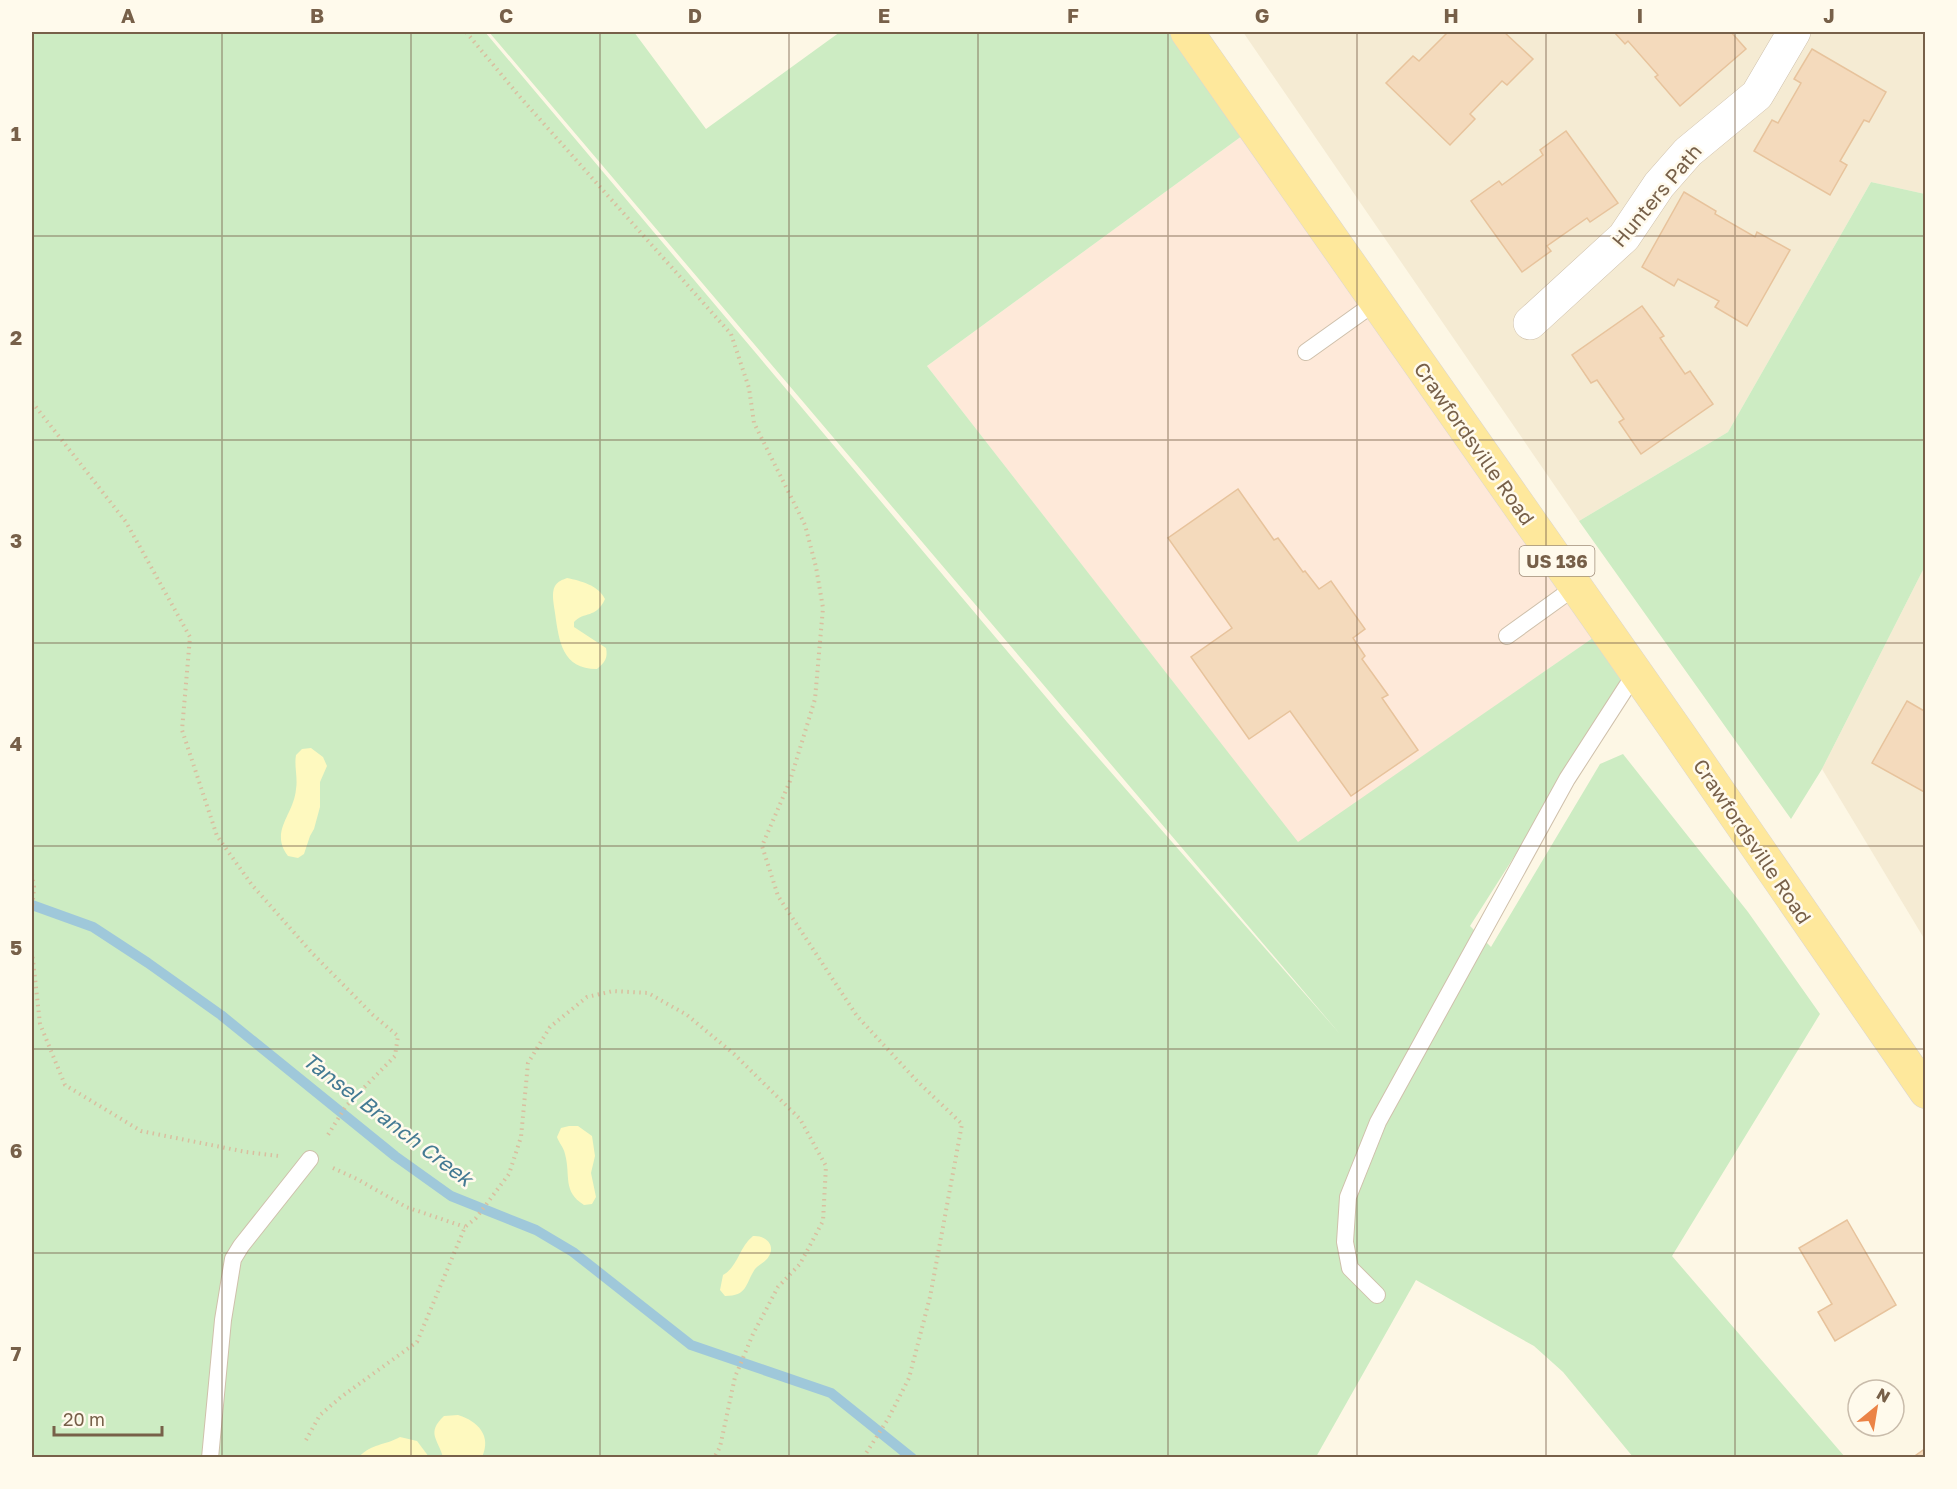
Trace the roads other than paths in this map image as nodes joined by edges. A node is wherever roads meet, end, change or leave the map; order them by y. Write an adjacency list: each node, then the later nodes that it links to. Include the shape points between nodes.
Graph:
1 (1187, 32): 3 (main road, Crawfordsville Road / US 136)
2 (1794, 32): 4 (street, Hunters Path, via 1757,95 1688,152 1659,185 1624,237)
3 (1376, 302): 5 (lane); 6 (main road, Crawfordsville Road / US 136)
4 (1530, 323)
5 (1306, 352)
6 (1575, 587): 7 (lane); 8 (main road, Crawfordsville Road / US 136)
7 (1507, 636)
8 (1636, 672): 9 (main road, Crawfordsville Road / US 136); 11 (lane, via 1567,779 1377,1122 1348,1197 1345,1242 1350,1268)
9 (1926, 1092)
10 (310, 1159): 12 (lane, via 233,1259)
11 (1377, 1295)
12 (210, 1458)

